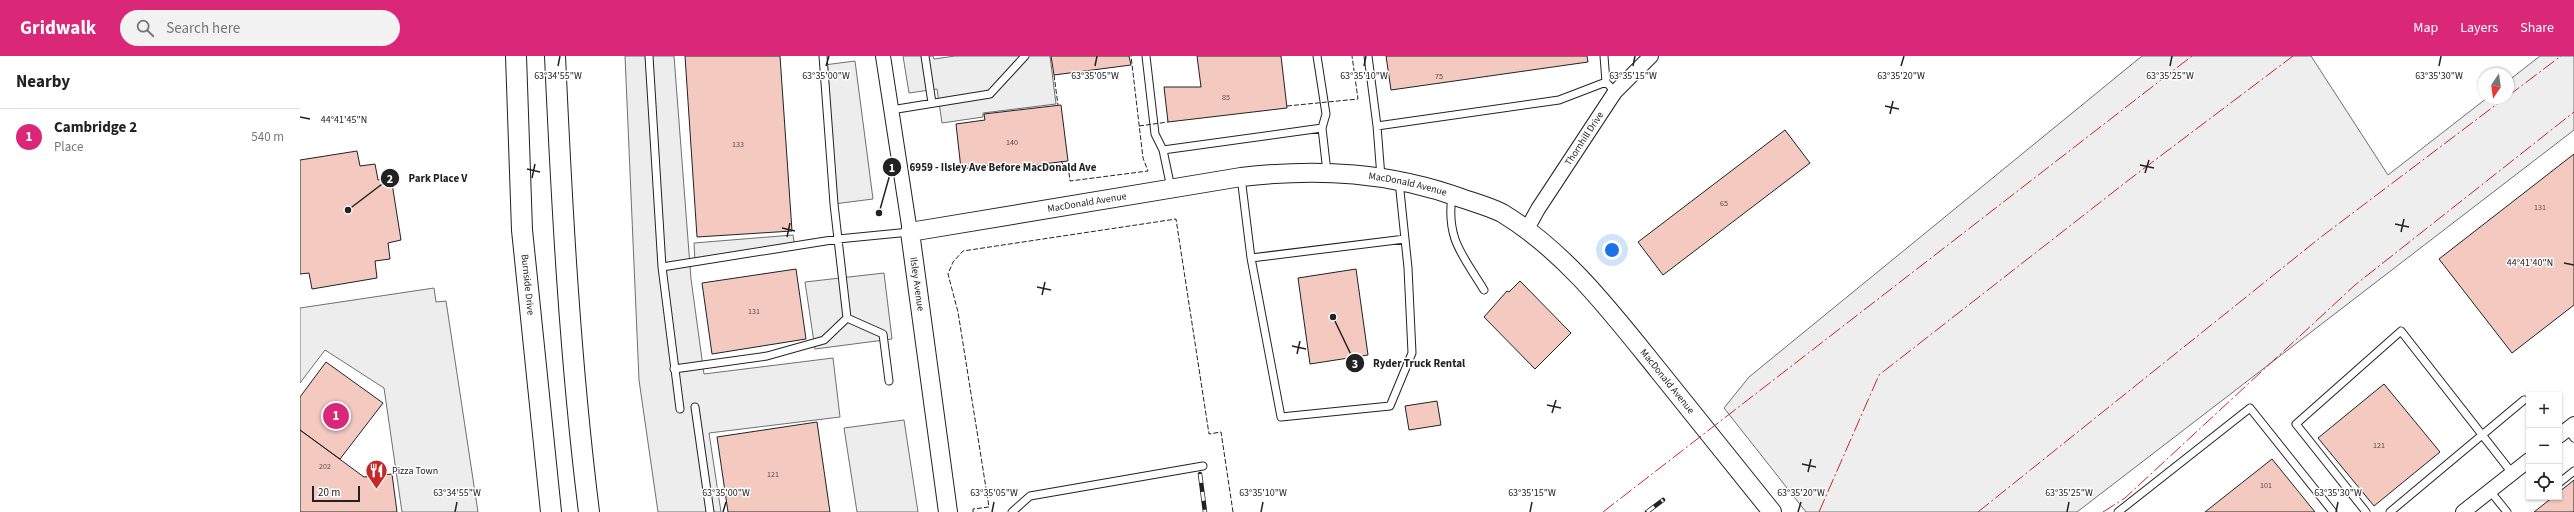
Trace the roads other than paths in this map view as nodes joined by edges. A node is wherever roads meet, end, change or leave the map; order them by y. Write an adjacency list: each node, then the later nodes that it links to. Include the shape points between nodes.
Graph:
1 (516, 56): 45 (main road, Burnside Drive, via 522,230)
2 (555, 56): 46 (main road, via 563,246 572,361)
3 (649, 56): 30 (lane)
4 (823, 56): 27 (lane)
5 (883, 56): 15 (street, Ilsley Avenue)
6 (925, 56): 14 (lane)
7 (1025, 56): 14 (lane, via 990,94)
8 (1146, 56): 18 (lane, via 1155,134)
9 (1317, 56): 17 (lane, via 1326,114)
10 (1368, 56): 16 (lane)
11 (1604, 56): 13 (lane)
12 (1651, 56): 13 (street, Thornhill Drive)
13 (1610, 87): 16 (lane, via 1559,100); 25 (street, Thornhill Drive)
14 (932, 103): 15 (lane)
15 (891, 110): 26 (street, Ilsley Avenue)
16 (1377, 126): 21 (lane)
17 (1322, 128): 18 (lane); 19 (lane)
18 (1163, 150): 23 (lane)
19 (1327, 172): 20 (street, MacDonald Avenue, via 1283,172); 21 (street, MacDonald Avenue)
20 (1241, 177): 23 (street, MacDonald Avenue); 29 (lane)
21 (1380, 177): 22 (street, MacDonald Avenue)
22 (1399, 181): 24 (street, MacDonald Avenue); 28 (lane)
23 (1171, 188): 26 (street, MacDonald Avenue)
24 (1452, 194): 25 (street, MacDonald Avenue, via 1500,212); 31 (lane, via 1449,215 1453,240)
25 (1527, 230): 50 (street, MacDonald Avenue, via 1599,296)
26 (910, 232): 27 (lane); 48 (street, Ilsley Avenue)
27 (838, 239): 30 (lane); 32 (lane)
28 (1405, 239): 29 (lane); 29 (lane, via 1412,353 1390,406 1281,417)
29 (1251, 258)
30 (662, 267): 33 (lane)
31 (1484, 290)
32 (847, 318): 33 (lane, via 824,340 767,356); 34 (lane, via 883,334)
33 (674, 369): 37 (lane)
34 (889, 381)
35 (2524, 400): 38 (lane)
36 (695, 407): 47 (lane)
37 (680, 410)
38 (2482, 436): 42 (lane); 53 (lane, via 2401,331 2296,424); 54 (lane)
39 (2526, 462): 42 (street)
40 (1203, 466): 49 (lane, via 1030,496)
41 (2574, 471): 43 (lane)
42 (2512, 473): 44 (street)
43 (2562, 481)
44 (2490, 491): 55 (street); 56 (lane)
45 (551, 512)
46 (589, 512)
47 (710, 512)
48 (948, 512)
49 (1012, 512)
50 (1772, 512)
51 (2118, 512): 52 (lane, via 2250,408)
52 (2333, 512)
53 (2366, 512)
54 (2390, 512)
55 (2464, 512)
56 (2507, 512)

